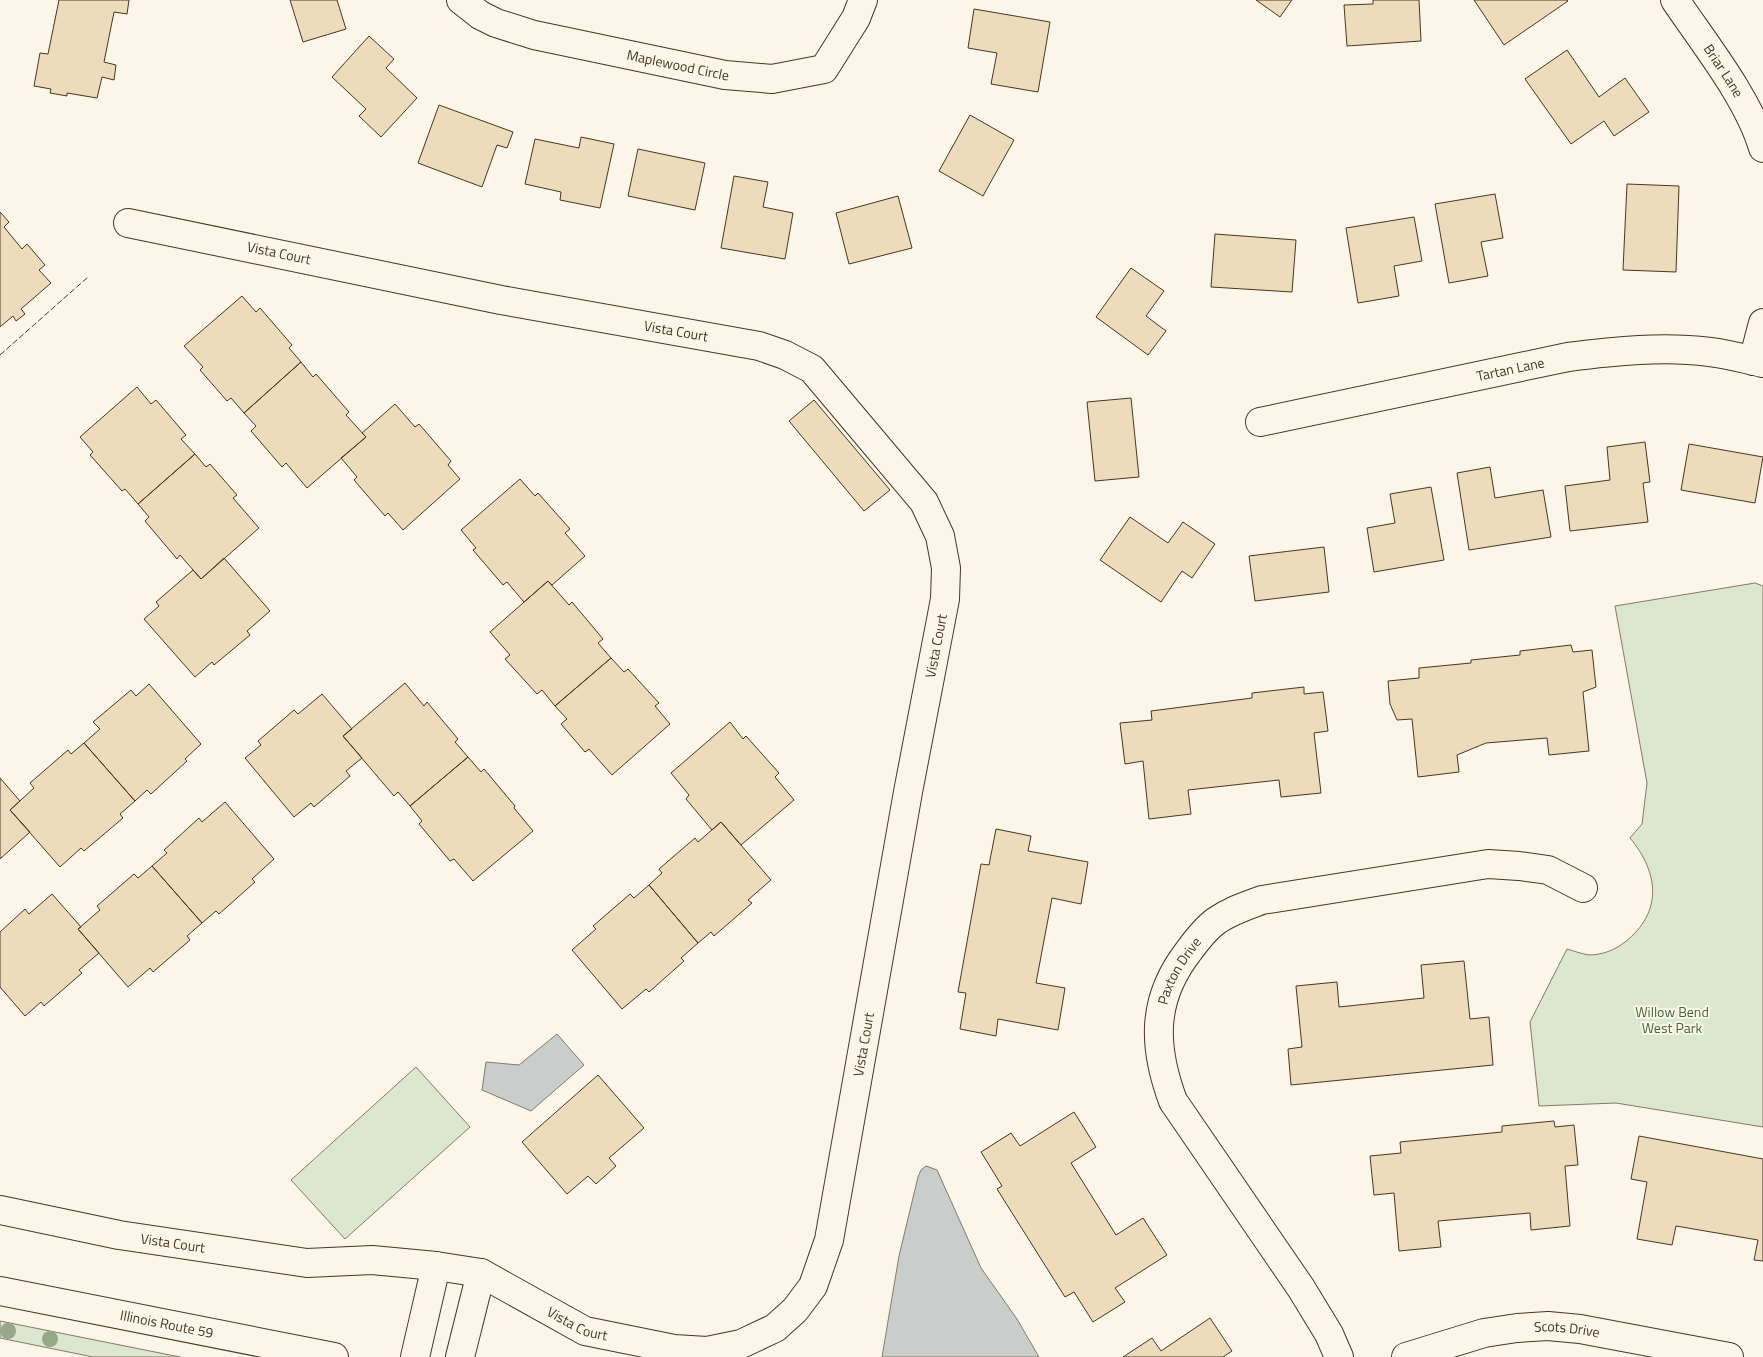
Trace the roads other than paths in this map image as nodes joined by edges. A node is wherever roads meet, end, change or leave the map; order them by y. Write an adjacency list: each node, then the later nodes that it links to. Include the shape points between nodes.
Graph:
1 (462, 0): 2 (street, Maplewood Circle, via 496,23 534,35 725,75 772,79 824,69)
2 (864, 0)
3 (1675, 0): 4 (street, Briar Lane, via 1733,87)
4 (1763, 148)
5 (128, 223): 12 (street, Vista Court, via 502,300 759,346 785,355 812,369 818,376 924,502 940,536 946,568 945,599 829,1240 813,1286 795,1310 775,1328 740,1344 707,1351 674,1349 585,1330)
6 (1763, 323): 7 (street)
7 (1758, 362): 8 (street, Tartan Lane, via 1709,352 1618,350 1568,357)
8 (1260, 422)
9 (1584, 888): 17 (street, Paxton Drive, via 1548,870 1488,864 1262,900 1214,922 1198,937 1176,968 1164,996 1158,1035 1159,1053 1173,1101 1301,1288 1330,1334)
10 (0, 1210): 11 (street, Vista Court, via 119,1234 307,1263 372,1260)
11 (436, 1266): 12 (street, Vista Court); 15 (street)
12 (481, 1274): 16 (street)
13 (0, 1291): 14 (street, Illinois Route 59)
14 (334, 1357)
15 (415, 1357)
16 (460, 1357)
17 (1338, 1357)
18 (1406, 1357): 19 (street, Scots Drive, via 1484,1333 1548,1326)
19 (1729, 1357)

